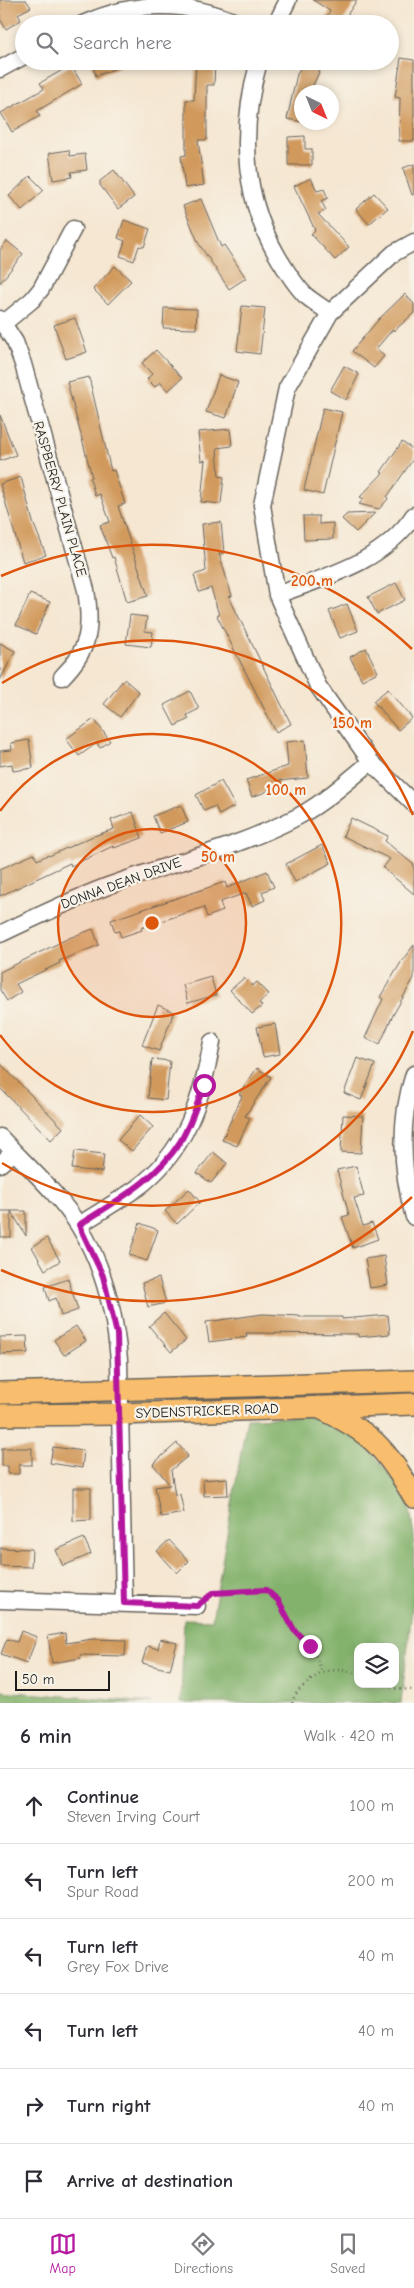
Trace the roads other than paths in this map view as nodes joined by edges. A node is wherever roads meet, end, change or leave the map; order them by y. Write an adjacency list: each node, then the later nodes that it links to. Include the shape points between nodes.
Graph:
1 (288, 0): 4 (street)
2 (102, 15): 3 (street, via 119,7 156,2 199,7)
3 (218, 15)
4 (280, 15)
5 (15, 61): 6 (street)
6 (0, 70)
7 (256, 70): 10 (street, via 246,131 248,169 257,211 272,247 292,279 305,295)
8 (73, 229): 11 (street, via 32,300)
9 (414, 242): 10 (street, via 394,253)
10 (330, 313): 13 (street, via 286,388 262,505)
11 (2, 321): 14 (street, RASPBERRY PLAIN PLACE, via 22,364 88,600 85,646 78,661)
12 (414, 515): 13 (street, via 399,534 373,556)
13 (278, 595): 15 (street, via 318,686)
14 (62, 677)
15 (371, 762): 16 (street); 17 (street, DONNA DEAN DRIVE, via 292,820 108,886)
16 (414, 804)
17 (0, 934)
18 (212, 1042): 24 (street, via 204,1085 180,1142 159,1168 137,1187)
19 (414, 1074): 23 (street, via 408,1097 403,1151)
20 (0, 1137): 21 (street)
21 (14, 1152): 22 (street); 24 (street)
22 (0, 1164)
23 (414, 1217)
24 (79, 1225): 26 (street, via 108,1293 117,1334)
25 (414, 1381): 26 (main road, SYDENSTRICKER ROAD)
26 (120, 1390): 27 (main road, SYDENSTRICKER ROAD); 30 (street)
27 (0, 1393)
28 (414, 1404): 29 (main road, SYDENSTRICKER ROAD)
29 (316, 1406): 30 (main road, SYDENSTRICKER ROAD); 32 (main road, via 355,1427 380,1446)
30 (120, 1414): 31 (main road, SYDENSTRICKER ROAD); 34 (street)
31 (0, 1415)
32 (414, 1497)
33 (0, 1600): 34 (street)
34 (124, 1603): 35 (street)
35 (197, 1606)

